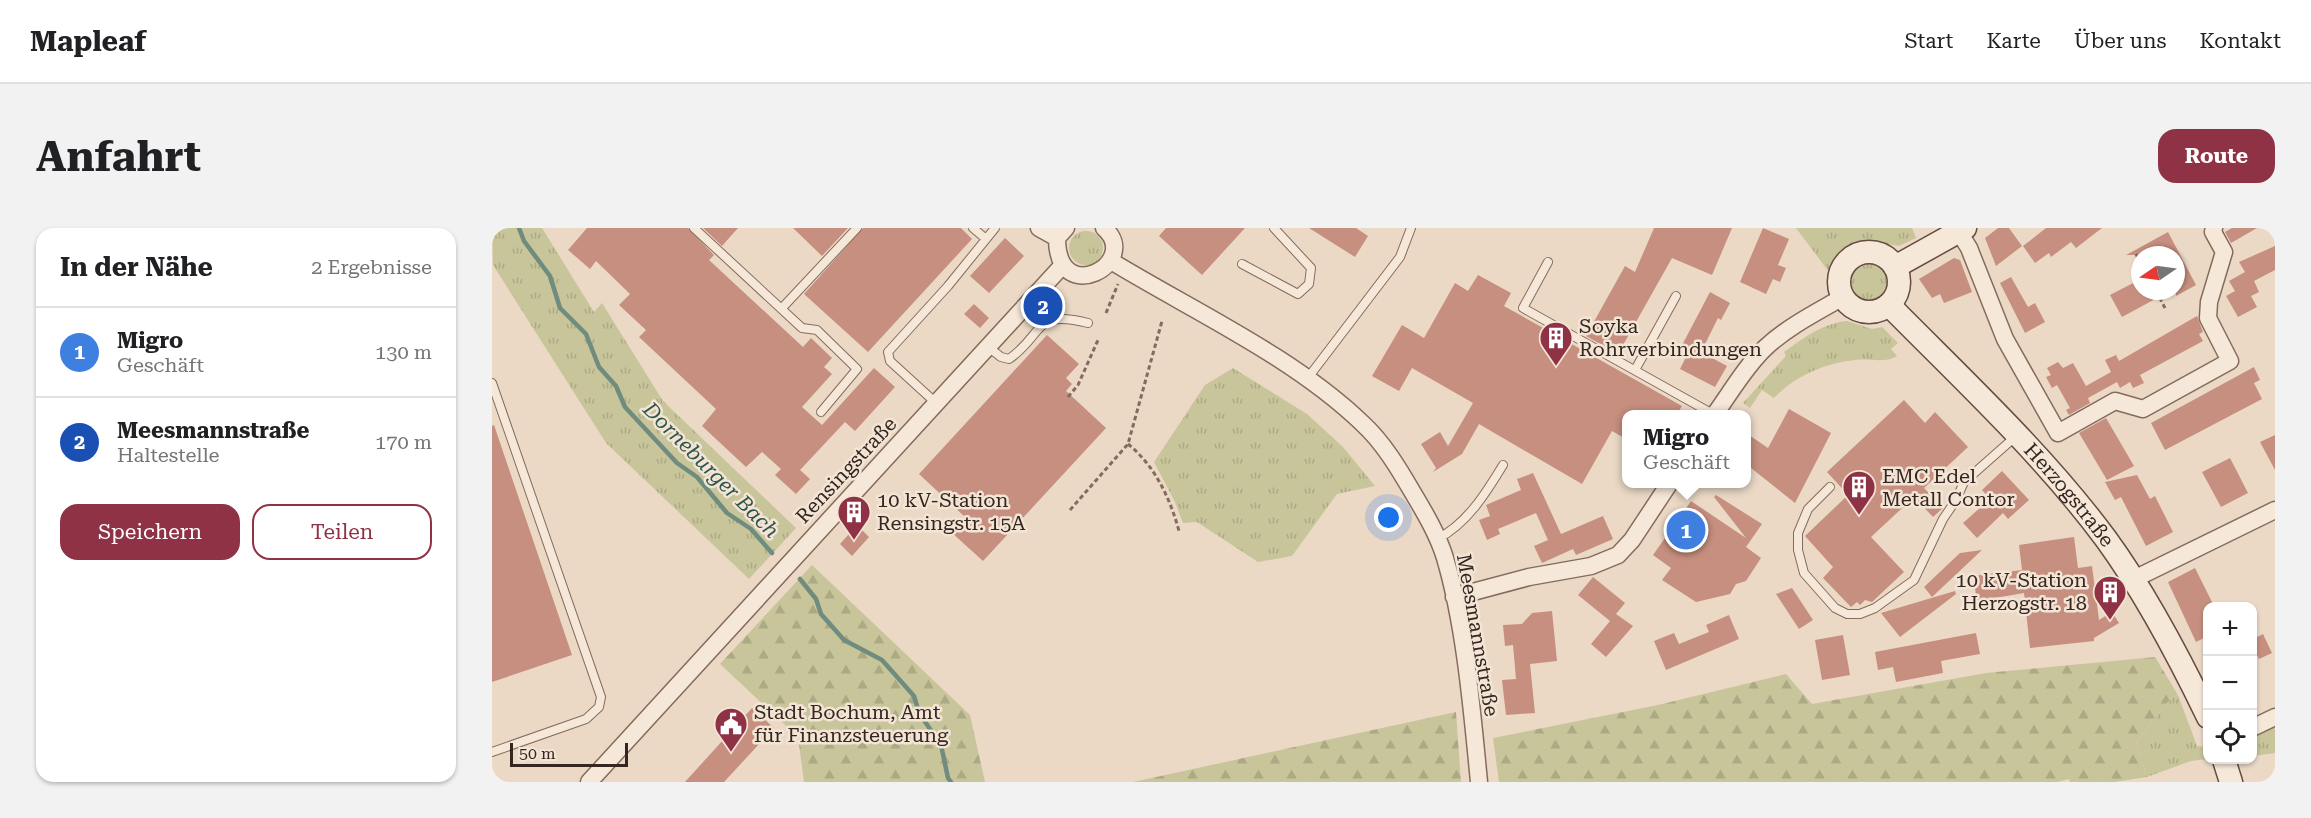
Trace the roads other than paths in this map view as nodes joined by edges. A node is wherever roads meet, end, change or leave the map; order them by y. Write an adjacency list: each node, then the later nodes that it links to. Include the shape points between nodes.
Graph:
1 (694, 228): 21 (lane)
2 (857, 228): 21 (lane)
3 (973, 228): 12 (lane)
4 (994, 228): 12 (lane)
5 (1039, 228): 11 (street)
6 (1104, 228): 13 (street, via 1113,240)
7 (1274, 228): 15 (lane, via 1311,268 1309,284 1298,294)
8 (1412, 228): 25 (lane, via 1400,257)
9 (2214, 228): 10 (street, Herzogstraße, via 2224,252 2208,318 2230,361 2143,409 2115,401 2058,433 2005,339)
10 (1962, 230): 17 (street)
11 (1062, 233): 16 (street, via 1058,258)
12 (986, 239): 27 (lane, via 888,352 890,361)
13 (1111, 261): 16 (street, via 1102,271 1089,276); 25 (street, Meesmannstraße)
14 (1548, 262): 24 (lane, via 1523,308)
15 (1242, 264)
16 (1062, 266): 23 (street, Rensingstraße)
17 (1895, 267): 19 (street, via 1882,255 1858,254 1849,260 1840,277); 20 (street, via 1899,287)
18 (1676, 296): 24 (lane)
19 (1843, 297): 20 (street, via 1862,312); 29 (street, via 1766,347)
20 (1889, 305): 31 (street, Herzogstraße)
21 (782, 308): 30 (lane, via 802,328 817,330 857,369)
22 (1088, 323): 23 (lane, via 1064,318 1051,320 1009,359)
23 (988, 347): 27 (street, Rensingstraße)
24 (1635, 370): 28 (lane)
25 (1307, 379): 36 (street, Meesmannstraße, via 1364,424 1399,470)
26 (492, 383): 42 (lane, via 601,697 599,707 586,719)
27 (936, 403): 44 (street, Rensingstraße)
28 (1707, 410)
29 (1717, 410)
30 (821, 412)
31 (2016, 436): 33 (lane, via 1964,482 1914,580 1860,614 1847,614 1835,608 1804,573 1798,550 1798,533 1808,509); 37 (street, Herzogstraße, via 2083,510)
32 (1503, 465): 36 (lane, via 1454,530)
33 (1830, 487)
34 (1667, 488): 38 (street, via 1618,555 1591,566)
35 (2275, 510): 37 (street)
36 (1437, 539): 38 (street, Meesmannstraße)
37 (2132, 580): 39 (street, Herzogstraße)
38 (1454, 597): 45 (street, Meesmannstraße)
39 (2204, 710)
40 (2275, 717): 41 (street)
41 (2257, 726)
42 (492, 752)
43 (2225, 764): 46 (street)
44 (589, 782)
45 (1479, 782)
46 (2230, 782)

